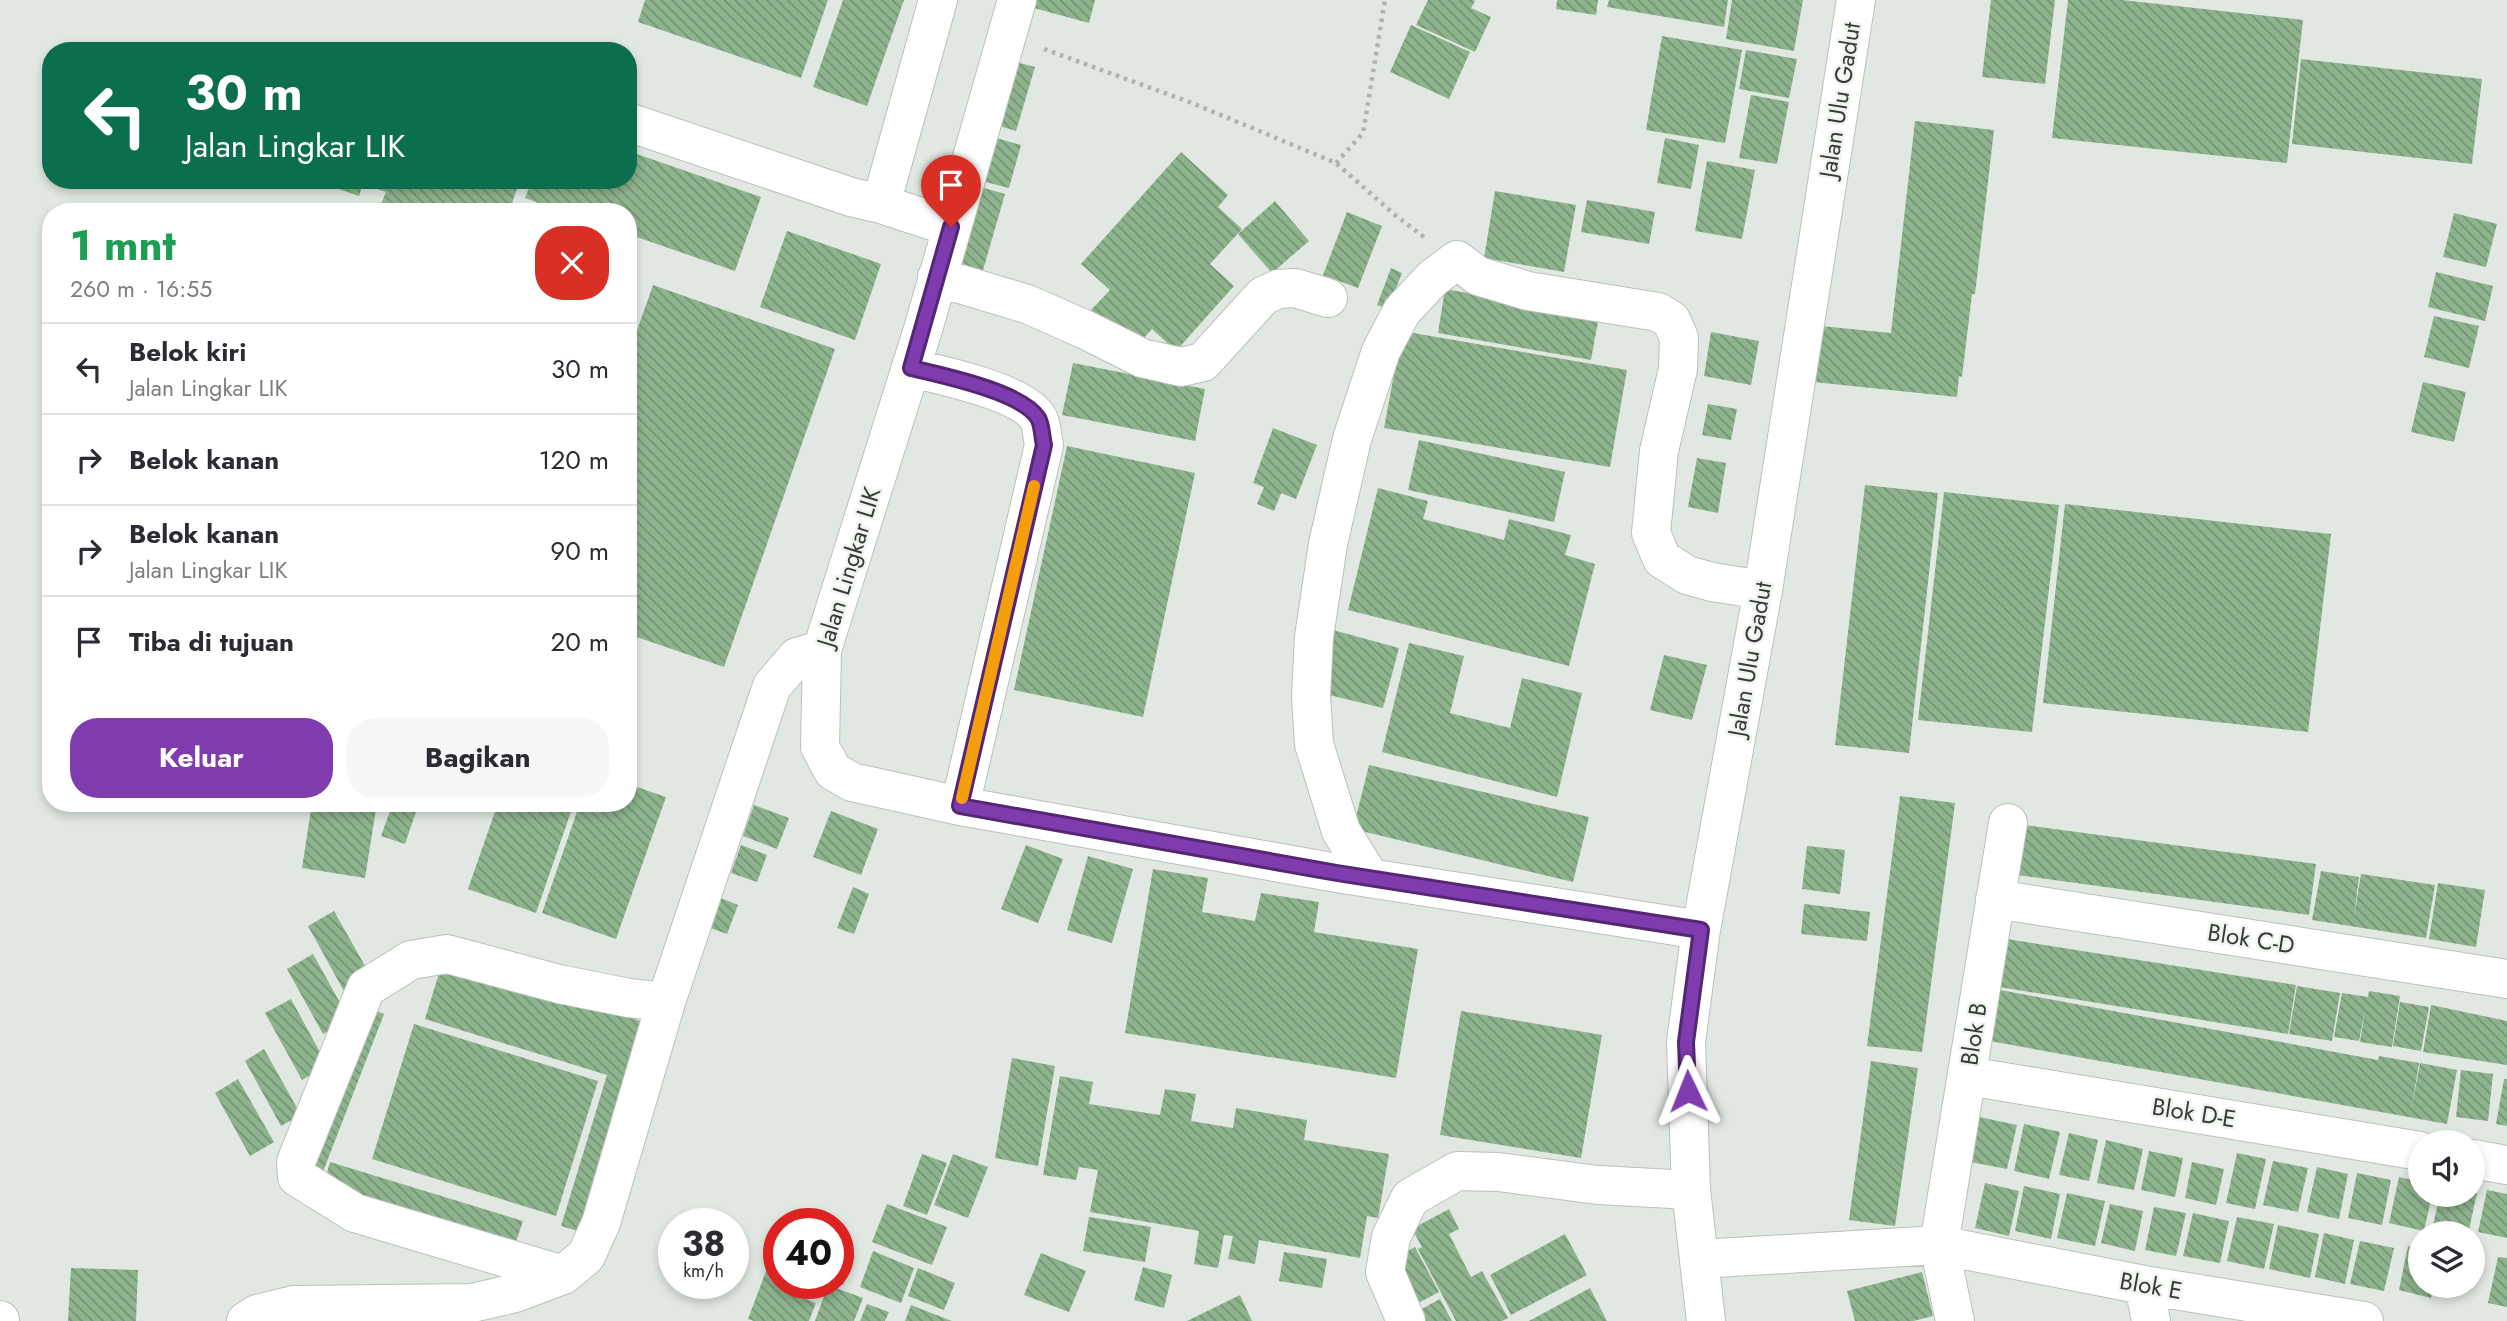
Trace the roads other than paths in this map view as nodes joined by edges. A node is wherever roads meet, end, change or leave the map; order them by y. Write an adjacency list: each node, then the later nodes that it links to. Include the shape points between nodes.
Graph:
1 (938, 0): 5 (street)
2 (1856, 0): 10 (street, Jalan Ulu Gadut)
3 (1012, 18): 6 (street, Jalan Lingkar LIK)
4 (637, 125): 5 (street)
5 (881, 204): 6 (street)
6 (951, 227): 7 (street, Jalan Lingkar LIK)
7 (937, 277): 8 (street, via 1027,304 1142,358 1181,368 1203,362 1263,296 1295,288); 9 (street, Jalan Lingkar LIK)
8 (1328, 298)
9 (911, 368): 11 (street, Jalan Lingkar LIK); 12 (street, via 965,381 1020,402 1039,418 1044,445)
10 (1763, 590): 14 (street, via 1687,575 1662,559 1651,533 1659,451 1678,369 1679,338 1671,320 1658,312 1528,291 1478,276 1457,260 1402,311 1381,351 1352,439 1328,544 1314,636 1314,744 1341,831); 16 (street, Jalan Ulu Gadut)
11 (822, 650): 12 (street, Jalan Lingkar LIK, via 820,747 833,771 852,782); 18 (street, via 797,657 772,686)
12 (960, 806): 14 (street, Jalan Lingkar LIK)
13 (2007, 823): 15 (street, Blok B)
14 (1370, 878): 16 (street, Jalan Lingkar LIK)
15 (1996, 900): 17 (street, Blok C-D); 19 (street, Blok B)
16 (1701, 930): 23 (street, Jalan Ulu Gadut, via 1686,1042)
17 (2507, 979)
18 (666, 1003): 26 (street, via 601,1223 586,1256); 26 (street, via 559,984 447,954 411,960 366,988 296,1162 297,1177 355,1213)
19 (1968, 1076): 20 (street, Blok D-E); 24 (street, Blok B)
20 (2408, 1149)
21 (2485, 1162): 22 (street)
22 (2507, 1165)
23 (1691, 1189): 25 (street, Jalan Ulu Gadut); 30 (street, via 1457,1171 1410,1198 1391,1237 1384,1272)
24 (1939, 1245): 25 (street, Blok E); 27 (street, Blok E); 32 (street)
25 (1700, 1259): 31 (street, Jalan Ulu Gadut)
26 (564, 1275): 29 (street, via 472,1303 295,1306)
27 (2147, 1303): 28 (street, Blok E)
28 (2343, 1320)
29 (246, 1321)
30 (1406, 1321)
31 (1706, 1321)
32 (1955, 1321)

